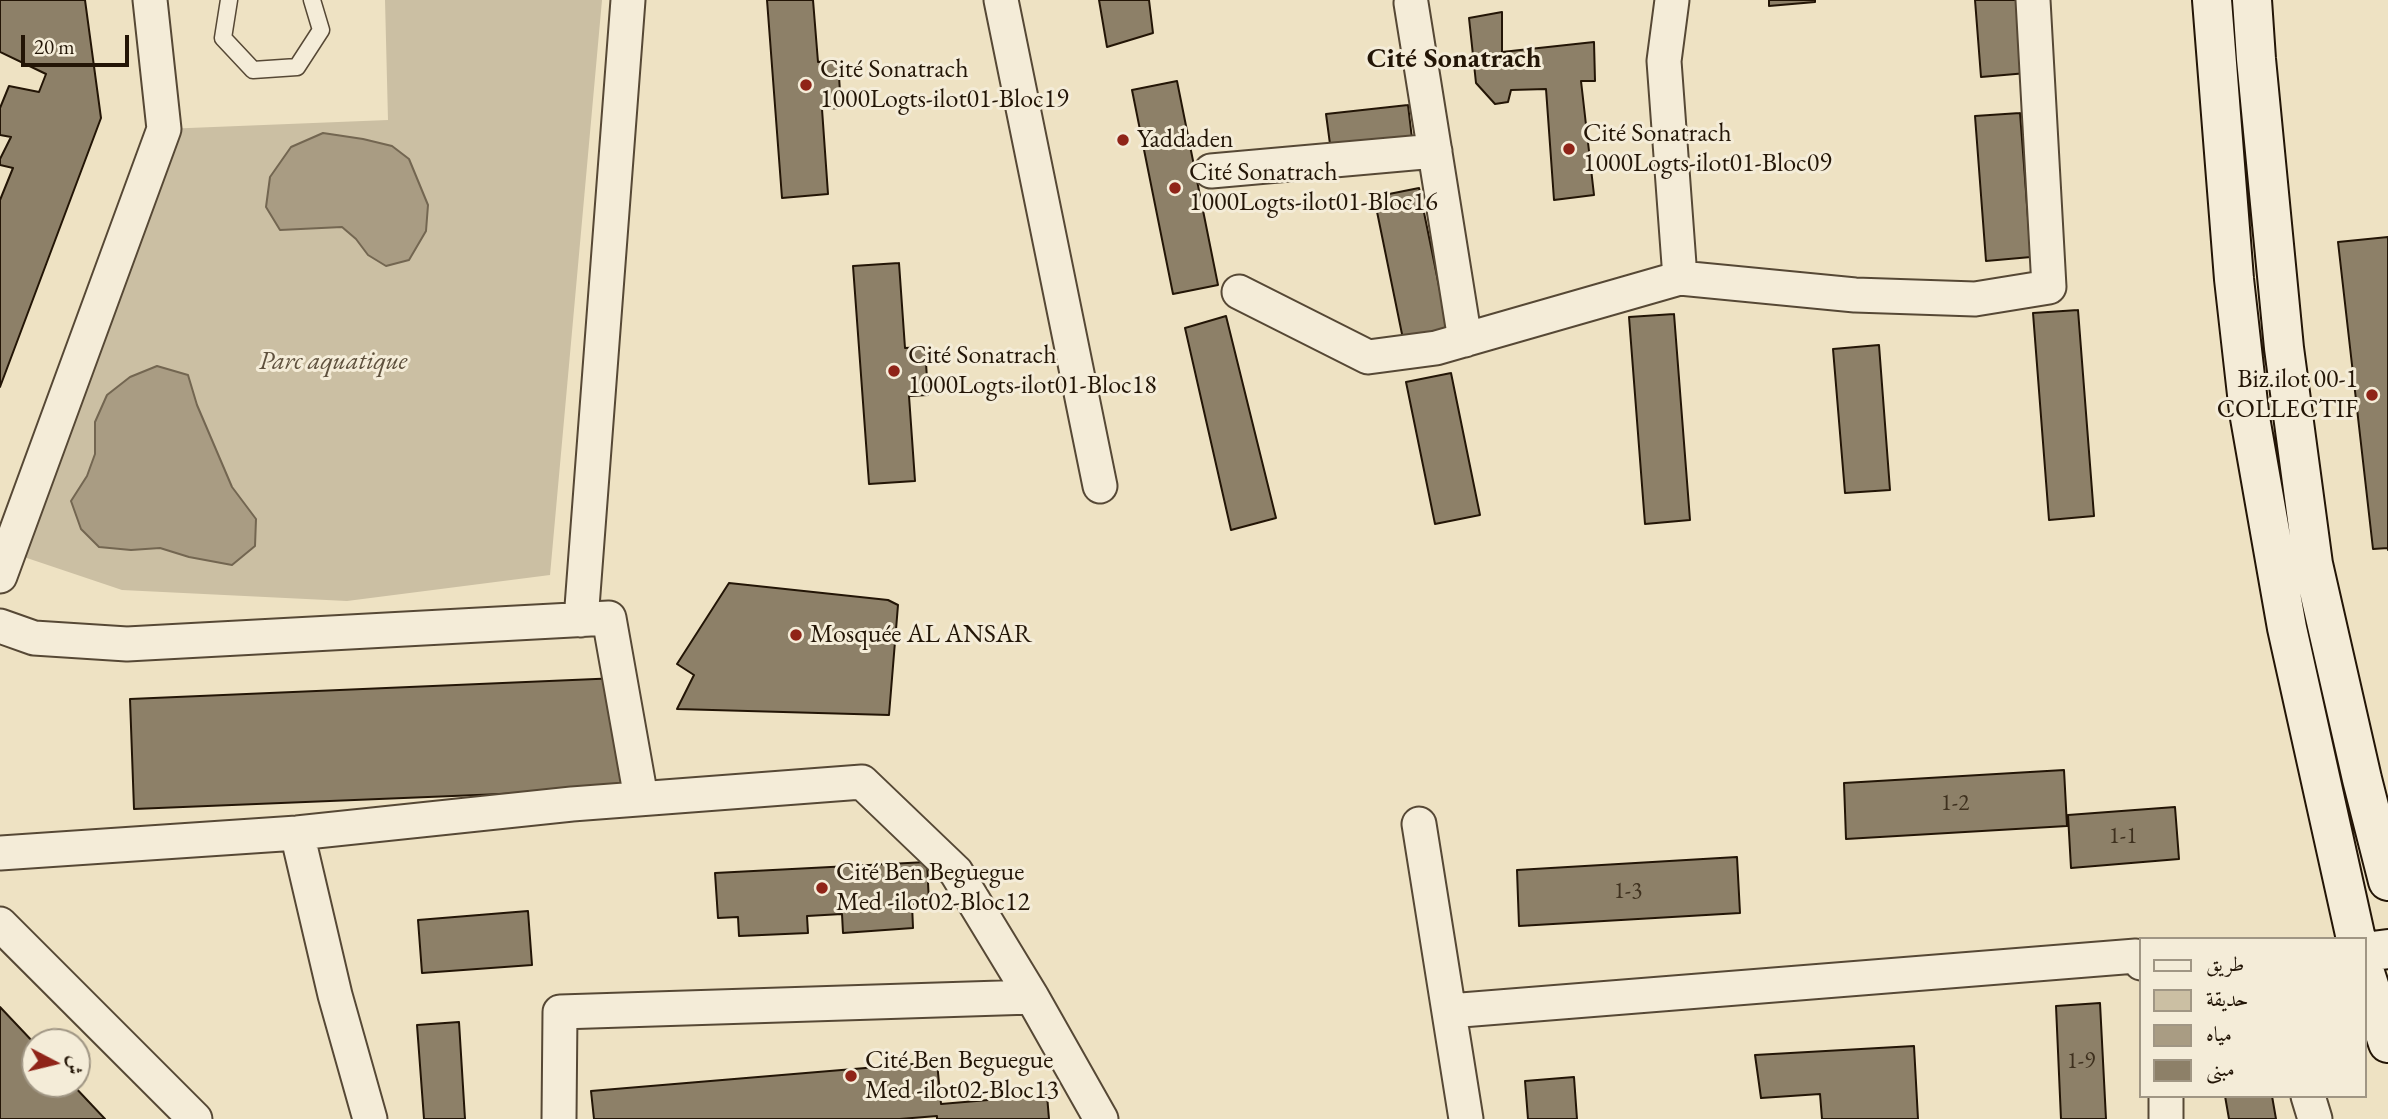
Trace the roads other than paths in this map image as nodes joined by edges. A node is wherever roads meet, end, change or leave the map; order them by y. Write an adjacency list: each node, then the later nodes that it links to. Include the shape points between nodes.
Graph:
1 (150, 0): 17 (street, via 164,129)
2 (229, 0): 3 (lane, via 223,38 253,71 297,67 321,30)
3 (312, 0)
4 (628, 0): 18 (street)
5 (1001, 0): 16 (street)
6 (1672, 0): 13 (street, via 1664,61)
7 (2033, 0): 13 (street, via 2049,287 1975,299 1855,295)
8 (2213, 0): 26 (main road, via 2249,412 2290,641)
9 (2252, 0): 24 (main road, via 2284,348 2313,564)
10 (1411, 3): 11 (street)
11 (1435, 151): 12 (street); 15 (street)
12 (1211, 171)
13 (1680, 278): 15 (street)
14 (1239, 292): 15 (street, via 1368,357)
15 (1465, 340)
16 (1100, 486)
17 (0, 576)
18 (580, 620): 19 (street, via 127,644 34,638); 20 (street, via 608,618)
19 (0, 626)
20 (641, 798): 22 (street); 31 (street, via 862,782 956,872)
21 (1419, 824): 32 (street)
22 (297, 833): 23 (street); 37 (street)
23 (0, 853)
24 (2388, 881)
25 (0, 924): 36 (street)
26 (2356, 937)
27 (2388, 949): 28 (main road)
28 (2367, 952)
29 (2140, 962): 32 (street, via 2136,956)
30 (2367, 979): 33 (main road)
31 (1032, 997): 38 (street, via 560,1012); 39 (street)
32 (1448, 1011): 40 (street)
33 (2388, 1043)
34 (2166, 1098): 41 (street)
35 (2309, 1098): 42 (street)
36 (195, 1119)
37 (370, 1119)
38 (559, 1119)
39 (1101, 1119)
40 (1466, 1119)
41 (2166, 1119)
42 (2315, 1119)

